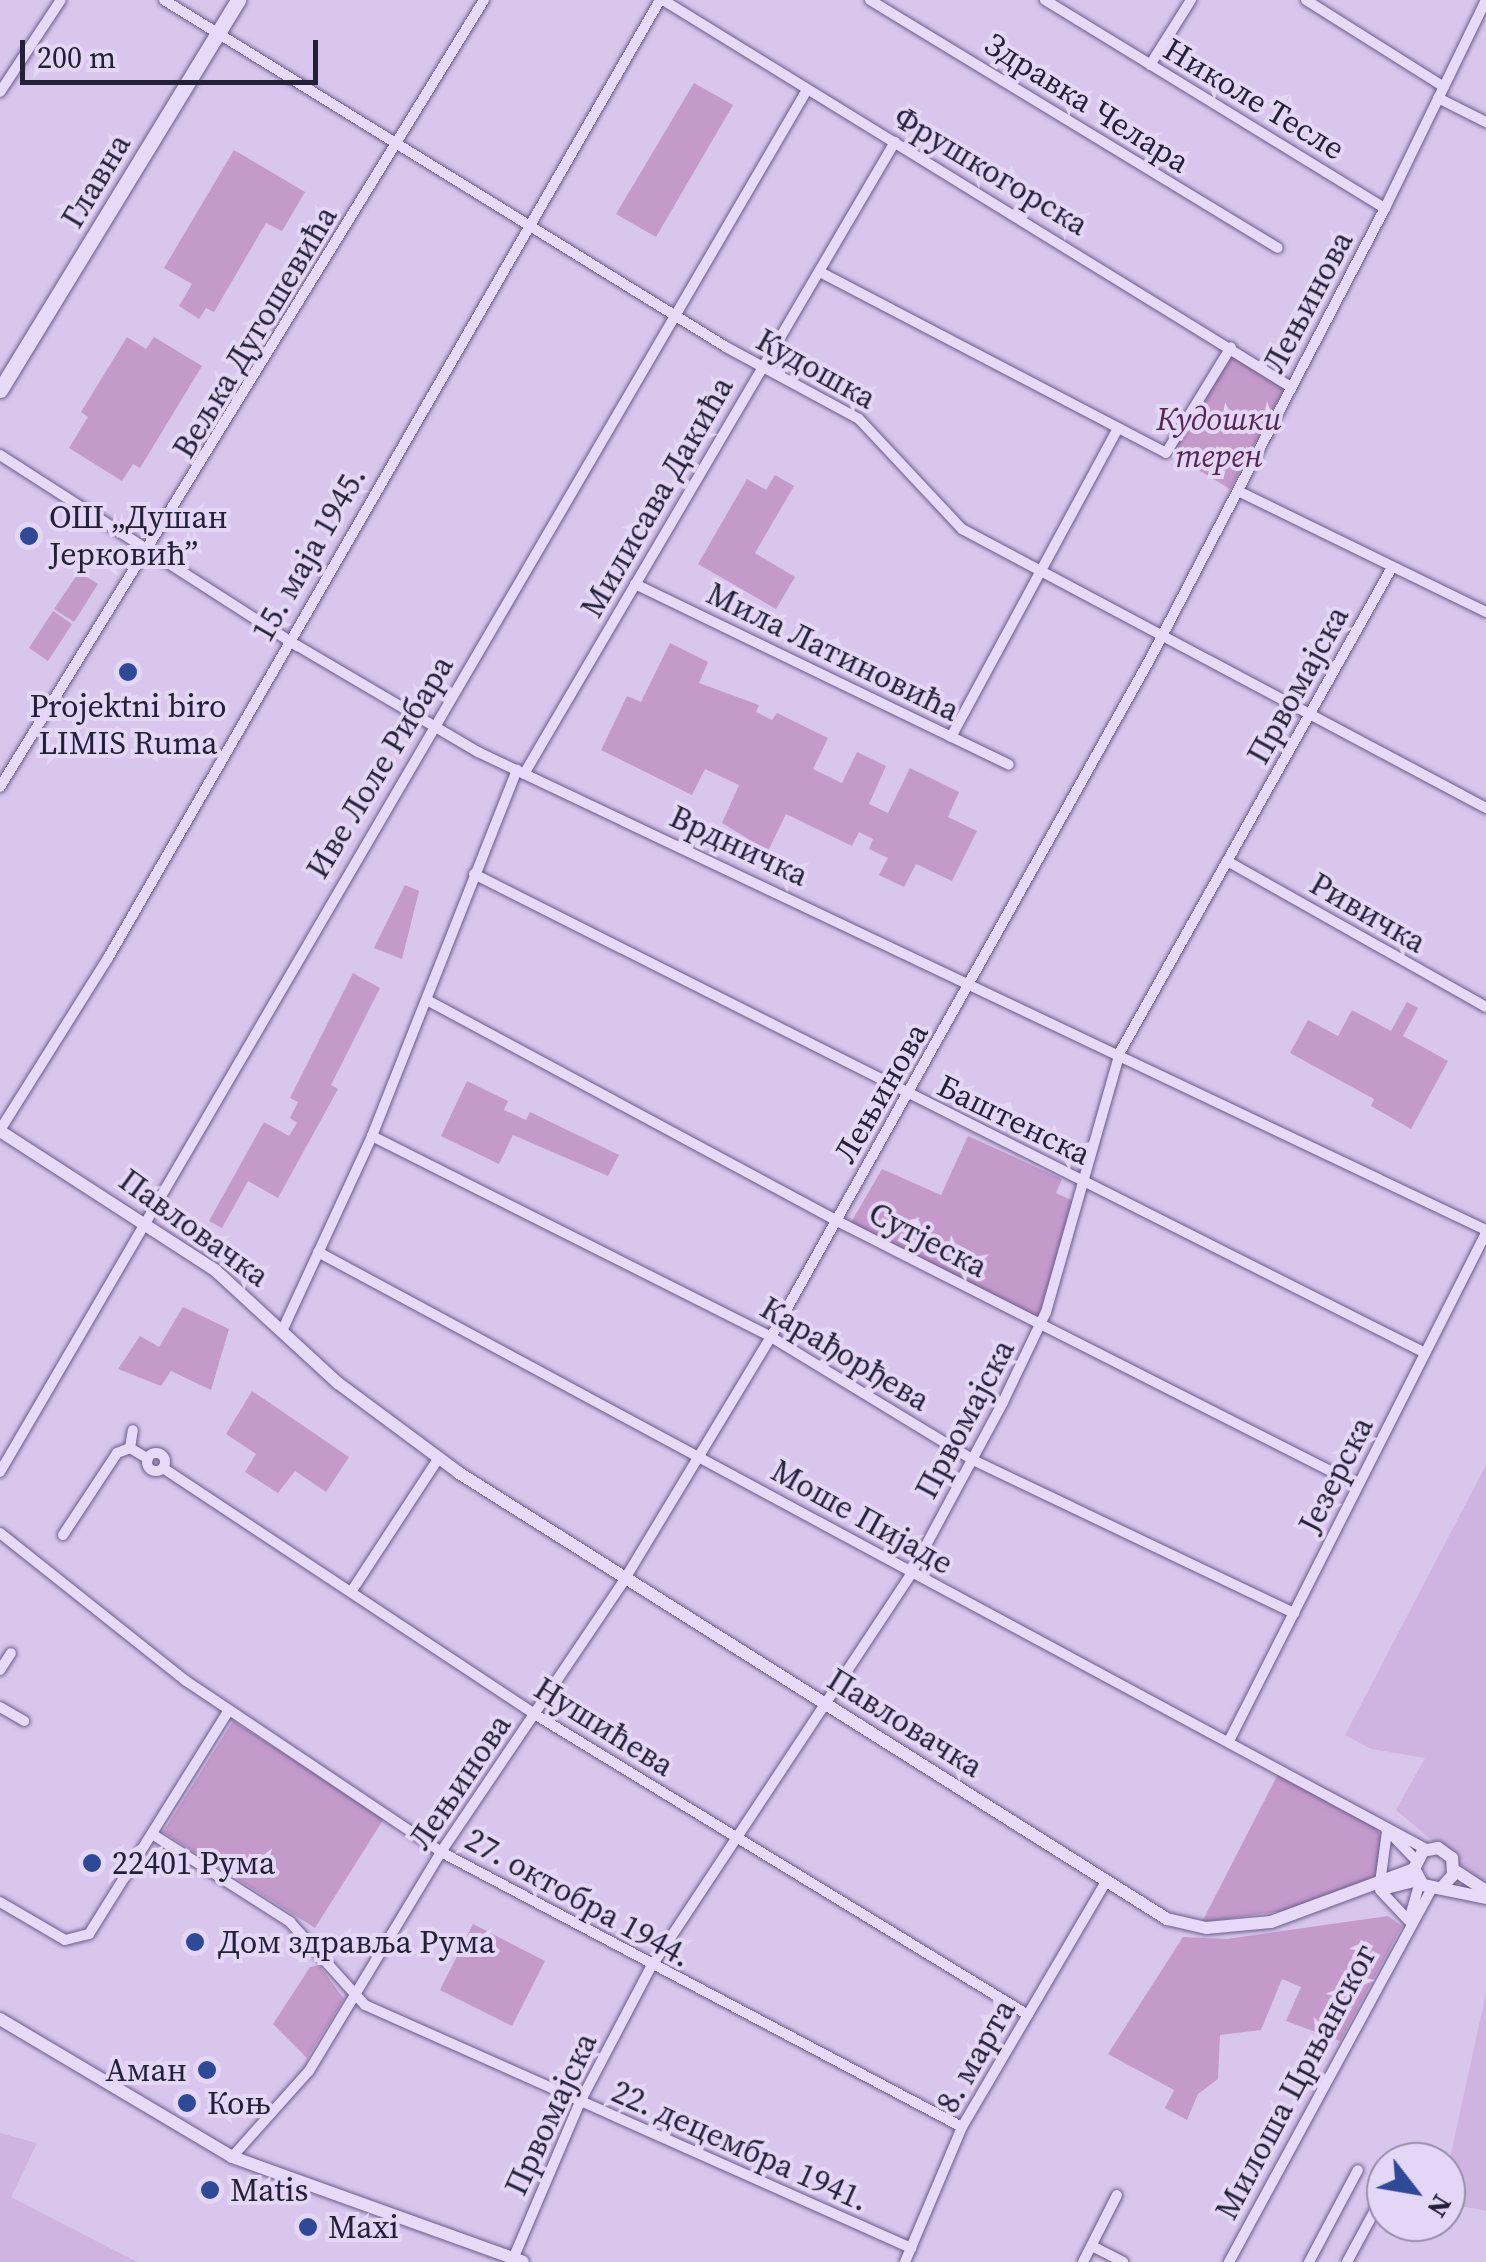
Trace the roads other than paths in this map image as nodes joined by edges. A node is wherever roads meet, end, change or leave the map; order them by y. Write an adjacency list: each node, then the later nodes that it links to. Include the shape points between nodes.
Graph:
1 (60, 0): 14 (street)
2 (164, 0): 11 (street, Кудошка)
3 (238, 0): 11 (main road, Главна)
4 (484, 0): 18 (street, Вељка Дугошевића)
5 (661, 0): 13 (street, Фрушкогорска); 20 (street, 15. маја 1945.)
6 (870, 0): 21 (street, Здравка Челара)
7 (1045, 0): 12 (street, Николе Тесле)
8 (1191, 0): 12 (street)
9 (1306, 0): 15 (street)
10 (1486, 0): 15 (street, Лењинова)
11 (218, 34): 18 (street, Кудошка); 27 (main road, Главна)
12 (1150, 64): 19 (street, Николе Тесле)
13 (807, 90): 17 (street, Фрушкогорска); 23 (street, Иве Лоле Рибара)
14 (0, 92)
15 (1441, 92): 16 (street); 19 (street, Лењинова)
16 (1486, 122)
17 (895, 142): 22 (street, Милисава Дакића); 24 (street, Фрушкогорска)
18 (397, 144): 20 (street, Кудошка); 31 (street, Вељка Дугошевића)
19 (1385, 208): 26 (street, Лењинова)
20 (526, 224): 23 (street, Кудошка); 37 (street, 15. маја 1945.)
21 (1278, 248)
22 (820, 272): 25 (street, Милисава Дакића); 28 (street)
23 (674, 315): 25 (street, Кудошка); 39 (street, Иве Лоле Рибара)
24 (1231, 348): 26 (street, Фрушкогорска); 28 (street, via 1166,453)
25 (762, 368): 33 (street, Кудошка, via 860,419 949,520); 34 (street, Милисава Дакића)
26 (1292, 387): 30 (street, Лењинова)
27 (0, 390)
28 (1118, 428): 33 (street)
29 (0, 455): 31 (street, Врдничка)
30 (1238, 491): 32 (street); 36 (street, Лењинова)
31 (150, 552): 37 (street, Врдничка); 43 (street, Вељка Дугошевића)
32 (1391, 568): 35 (street); 38 (street, Првомајска)
33 (1039, 572): 36 (street, Кудошка); 40 (street)
34 (635, 584): 40 (street, Мила Латиновића); 42 (street, Милисава Дакића)
35 (1486, 612)
36 (1162, 638): 38 (street, Кудошка); 47 (street, Лењинова)
37 (288, 640): 39 (street, Врдничка); 52 (street, 15. маја 1945., via 108,958)
38 (1310, 717): 44 (street, Кудошка); 45 (street, Првомајска)
39 (432, 727): 42 (street, Врдничка); 56 (street, Иве Лоле Рибара)
40 (951, 736): 41 (street, Мила Латиновића)
41 (1008, 765)
42 (520, 772): 46 (street, Милисава Дакића); 47 (street, Врдничка)
43 (0, 788)
44 (1486, 808)
45 (1226, 860): 49 (street, Ривичка); 50 (street, Првомајска)
46 (474, 874): 48 (street, Милисава Дакића); 51 (street, Баштенска)
47 (974, 982): 50 (street, Врдничка); 51 (street, Лењинова)
48 (427, 1000): 53 (street, Милисава Дакића); 55 (street, Сутјеска)
49 (1486, 1007)
50 (1120, 1052): 54 (street, Првомајска); 57 (street, Врдничка)
51 (908, 1095): 54 (street, Баштенска); 55 (street, Лењинова)
52 (0, 1130): 56 (street, Павловачка)
53 (372, 1136): 58 (street, Милисава Дакића); 61 (street, Карађорђева)
54 (1084, 1183): 59 (street, Првомајска); 62 (street, Баштенска)
55 (835, 1220): 59 (street, Сутјеска); 61 (street, Лењинова)
56 (142, 1222): 60 (street, Павловачка, via 230,1282); 68 (street, Иве Лоле Рибара)
57 (1486, 1231): 62 (street, Језерска)
58 (318, 1252): 60 (street, Милисава Дакића); 65 (street, Моше Пијаде)
59 (1041, 1327): 67 (street, Првомајска); 69 (street, Сутјеска)
60 (282, 1331): 66 (street, Павловачка)
61 (771, 1336): 65 (street, Лењинова); 67 (street, Карађорђева)
62 (1425, 1352): 69 (street, Језерска)
63 (133, 1430): 64 (street)
64 (130, 1448): 71 (street, via 117,1453); 74 (street, Нушићева, via 152,1470 163,1468)
65 (702, 1455): 72 (street, Моше Пијаде); 73 (street, Лењинова)
66 (438, 1459): 73 (street, Павловачка); 74 (street)
67 (972, 1460): 72 (street, Првомајска); 75 (street, Карађорђева)
68 (0, 1472)
69 (1358, 1485): 75 (street, Језерска)
70 (0, 1533): 80 (street, 27. октобра 1944.)
71 (63, 1534)
72 (910, 1574): 78 (street, Првомајска); 83 (street, Моше Пијаде)
73 (623, 1582): 78 (street, Павловачка); 81 (street, Лењинова)
74 (350, 1592): 81 (street, Нушићева)
75 (1294, 1613): 83 (street, Језерска)
76 (11, 1653): 77 (street)
77 (0, 1670)
78 (822, 1704): 86 (street, Првомајска); 91 (street, Павловачка)
79 (0, 1707): 82 (street)
80 (228, 1710): 85 (street); 88 (street, 27. октобра 1944.)
81 (536, 1715): 86 (street, Нушићева); 88 (street, Лењинова)
82 (24, 1721)
83 (1230, 1739): 84 (street, Моше Пијаде)
84 (1385, 1828): 87 (street, Моше Пијаде); 90 (street, Моше Пијаде); 92 (street)
85 (152, 1834): 94 (street, via 83,1937 65,1940); 97 (street, 22. децембра 1941., via 290,1922)
86 (734, 1838): 96 (street, Првомајска); 98 (street, Нушићева)
87 (1426, 1849): 89 (street, via 1444,1850); 90 (street, Павловачка)
88 (441, 1852): 96 (street, 27. октобра 1944.); 97 (street, Лењинова)
89 (1454, 1870): 90 (street); 93 (street)
90 (1424, 1877): 92 (street, Павловачка); 93 (street); 95 (street, Милоша Црњанског)
91 (1106, 1882): 92 (street, Павловачка, via 1167,1919 1206,1928 1271,1922); 98 (street, 8. марта)
92 (1376, 1887): 95 (street)
93 (1486, 1894)
94 (0, 1902)
95 (1408, 1924): 112 (street, Милоша Црњанског)
96 (651, 1967): 100 (street, Првомајска); 101 (street, 27. октобра 1944.)
97 (352, 1997): 100 (street, 22. децембра 1941.); 102 (street, Лењинова, via 309,2070)
98 (1028, 2014): 101 (street, 8. марта)
99 (0, 2019): 102 (street)
100 (580, 2102): 107 (street, 22. децембра 1941.); 108 (street, Првомајска)
101 (962, 2127): 107 (street, 8. марта)
102 (232, 2157): 108 (street)
103 (1358, 2170): 113 (street)
104 (1116, 2195): 106 (street)
105 (1366, 2227): 114 (street)
106 (1092, 2246): 110 (street); 111 (street)
107 (911, 2248): 109 (street, 8. марта)
108 (518, 2260)
109 (905, 2262)
110 (1084, 2262)
111 (1124, 2262)
112 (1229, 2262)
113 (1309, 2262)
114 (1347, 2262)

